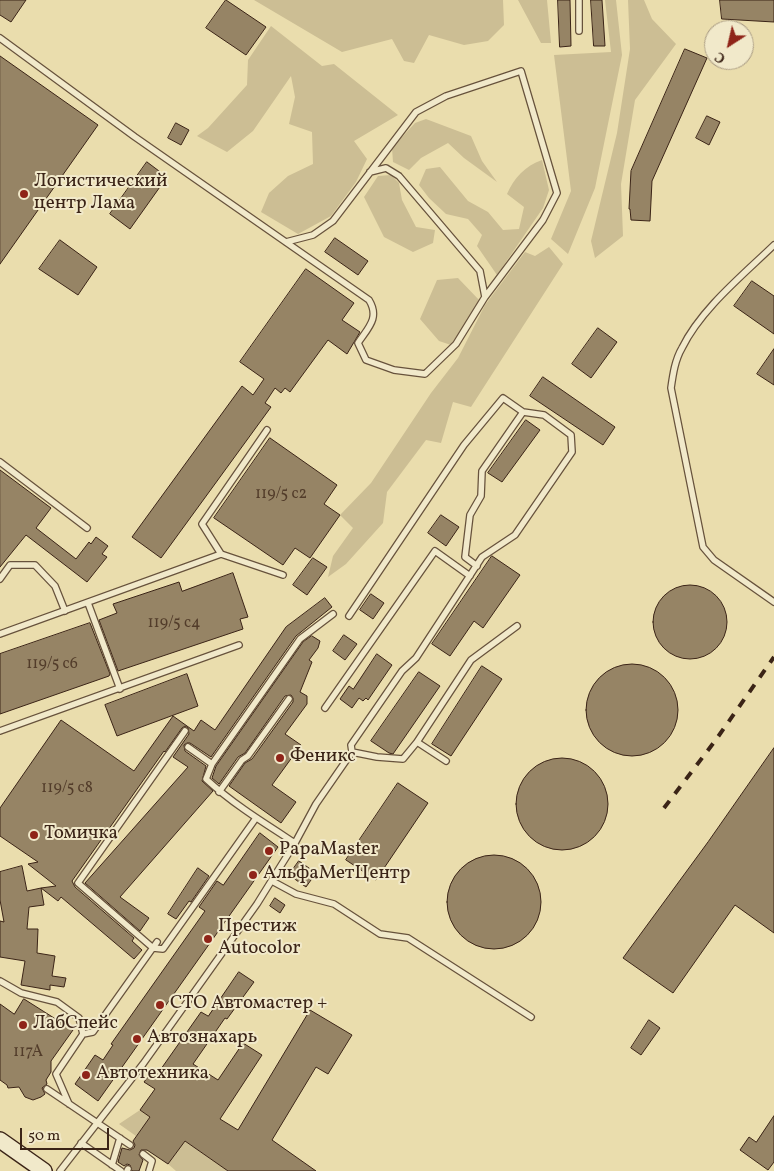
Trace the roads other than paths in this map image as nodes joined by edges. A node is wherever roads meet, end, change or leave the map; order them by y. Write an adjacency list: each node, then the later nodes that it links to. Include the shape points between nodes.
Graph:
1 (579, 0): 2 (lane)
2 (579, 31)
3 (0, 38): 5 (lane)
4 (370, 172): 5 (lane, via 333,221 313,235); 7 (lane, via 386,168 399,176 480,270); 7 (lane, via 416,112 446,96 521,71 557,193 543,220)
5 (286, 242): 7 (lane, via 369,300 374,314 372,322 358,343 366,360 394,370 426,374 456,344)
6 (774, 245): 17 (lane, via 694,327 682,348 671,388 703,547 714,560)
7 (485, 298)
8 (524, 412): 13 (lane, via 482,471 481,496 470,515 465,557); 13 (lane, via 544,415 571,435 572,452 515,535 482,557); 21 (lane, via 503,398 464,445)
9 (268, 430): 12 (lane, via 202,524)
10 (0, 462): 11 (lane)
11 (87, 528)
12 (221, 554): 14 (lane); 18 (lane)
13 (477, 566): 15 (lane)
14 (283, 575)
15 (470, 576): 27 (lane, via 434,551); 32 (lane, via 416,658 402,671 352,745)
16 (0, 579): 19 (lane, via 10,566 35,565 55,586)
17 (774, 602)
18 (88, 603): 19 (lane); 25 (lane)
19 (64, 611): 23 (lane)
20 (332, 614): 34 (lane, via 300,639)
21 (349, 616)
22 (517, 626): 30 (lane, via 471,660)
23 (0, 634)
24 (239, 645): 25 (lane)
25 (120, 689): 28 (lane)
26 (289, 699): 35 (lane)
27 (325, 708)
28 (0, 731)
29 (185, 731): 40 (lane, via 78,884)
30 (417, 742): 32 (lane, via 403,759); 33 (lane)
31 (188, 747): 34 (lane)
32 (352, 752): 37 (lane, via 316,804)
33 (446, 761)
34 (212, 764): 35 (lane, via 206,779)
35 (220, 792): 36 (lane)
36 (256, 818): 37 (lane); 40 (lane, via 163,949)
37 (295, 843): 38 (lane)
38 (272, 881): 42 (lane, via 296,894 334,904 380,934 408,938); 46 (lane, via 143,1064)
39 (157, 942): 40 (lane)
40 (153, 948): 43 (lane, via 93,1032)
41 (0, 981): 43 (lane, via 21,993 57,1002 79,1018)
42 (531, 1017)
43 (82, 1034): 45 (lane, via 56,1074)
44 (47, 1090): 45 (lane)
45 (69, 1104): 46 (lane)
46 (98, 1122): 47 (lane); 49 (lane)
47 (120, 1138): 50 (lane); 52 (lane)
48 (0, 1140): 53 (main road)
49 (82, 1143): 52 (lane); 54 (lane)
50 (130, 1145)
51 (144, 1154): 56 (lane, via 152,1160)
52 (112, 1165): 55 (lane)
53 (44, 1171)
54 (60, 1171)
55 (121, 1171)
56 (149, 1171)

